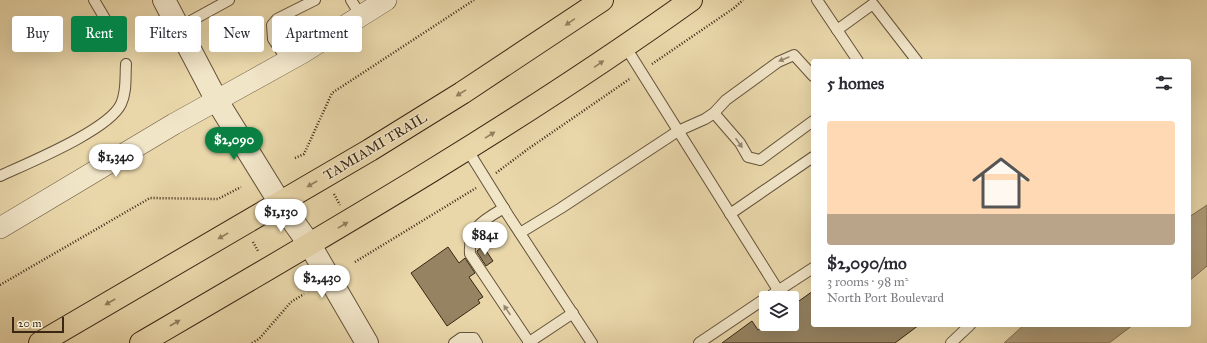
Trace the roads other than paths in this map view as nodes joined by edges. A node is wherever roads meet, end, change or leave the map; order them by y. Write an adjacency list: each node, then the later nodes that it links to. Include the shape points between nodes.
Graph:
1 (94, 0): 10 (lane)
2 (164, 0): 11 (street)
3 (229, 0): 12 (lane)
4 (314, 0): 18 (lane, via 277,19 272,25 273,39)
5 (386, 0): 9 (street)
6 (602, 0): 28 (main road, TAMIAMI TRAIL, one-way to 28, via 462,93)
7 (691, 0): 14 (main road)
8 (817, 0): 13 (lane)
9 (356, 8): 18 (street)
10 (103, 16)
11 (172, 16)
12 (200, 16)
13 (837, 30): 16 (lane); 17 (lane, via 873,4)
14 (624, 46): 24 (lane); 25 (main road, one-way to 14)
15 (190, 52): 21 (street)
16 (857, 59)
17 (915, 59)
18 (288, 61): 21 (street)
19 (126, 64): 27 (lane, via 125,94 120,106 107,120 59,149)
20 (811, 74): 22 (lane, one-way to 22, via 794,55 766,70 726,100)
21 (216, 101): 28 (street); 31 (street)
22 (714, 113): 23 (lane, one-way to 23, via 740,143 748,157 760,160); 24 (lane)
23 (811, 122)
24 (678, 130): 30 (lane); 32 (lane)
25 (467, 149): 29 (lane); 33 (main road, one-way to 25)
26 (811, 158): 30 (lane)
27 (0, 176)
28 (280, 203): 33 (street); 40 (main road, TAMIAMI TRAIL, one-way to 40)
29 (504, 208): 32 (lane); 44 (lane, one-way to 29, via 470,254 470,240 476,227)
30 (730, 214): 35 (lane)
31 (0, 228)
32 (520, 233): 37 (lane)
33 (310, 244): 39 (street); 41 (main road, one-way to 33)
34 (811, 269): 35 (lane)
35 (778, 290)
36 (759, 303): 46 (lane)
37 (573, 313): 44 (lane); 45 (lane)
38 (968, 327): 47 (lane)
39 (361, 341)
40 (40, 343)
41 (141, 343)
42 (454, 343): 43 (lane, via 461,338 474,338)
43 (477, 343)
44 (529, 343)
45 (592, 343)
46 (699, 343)
47 (951, 343)

